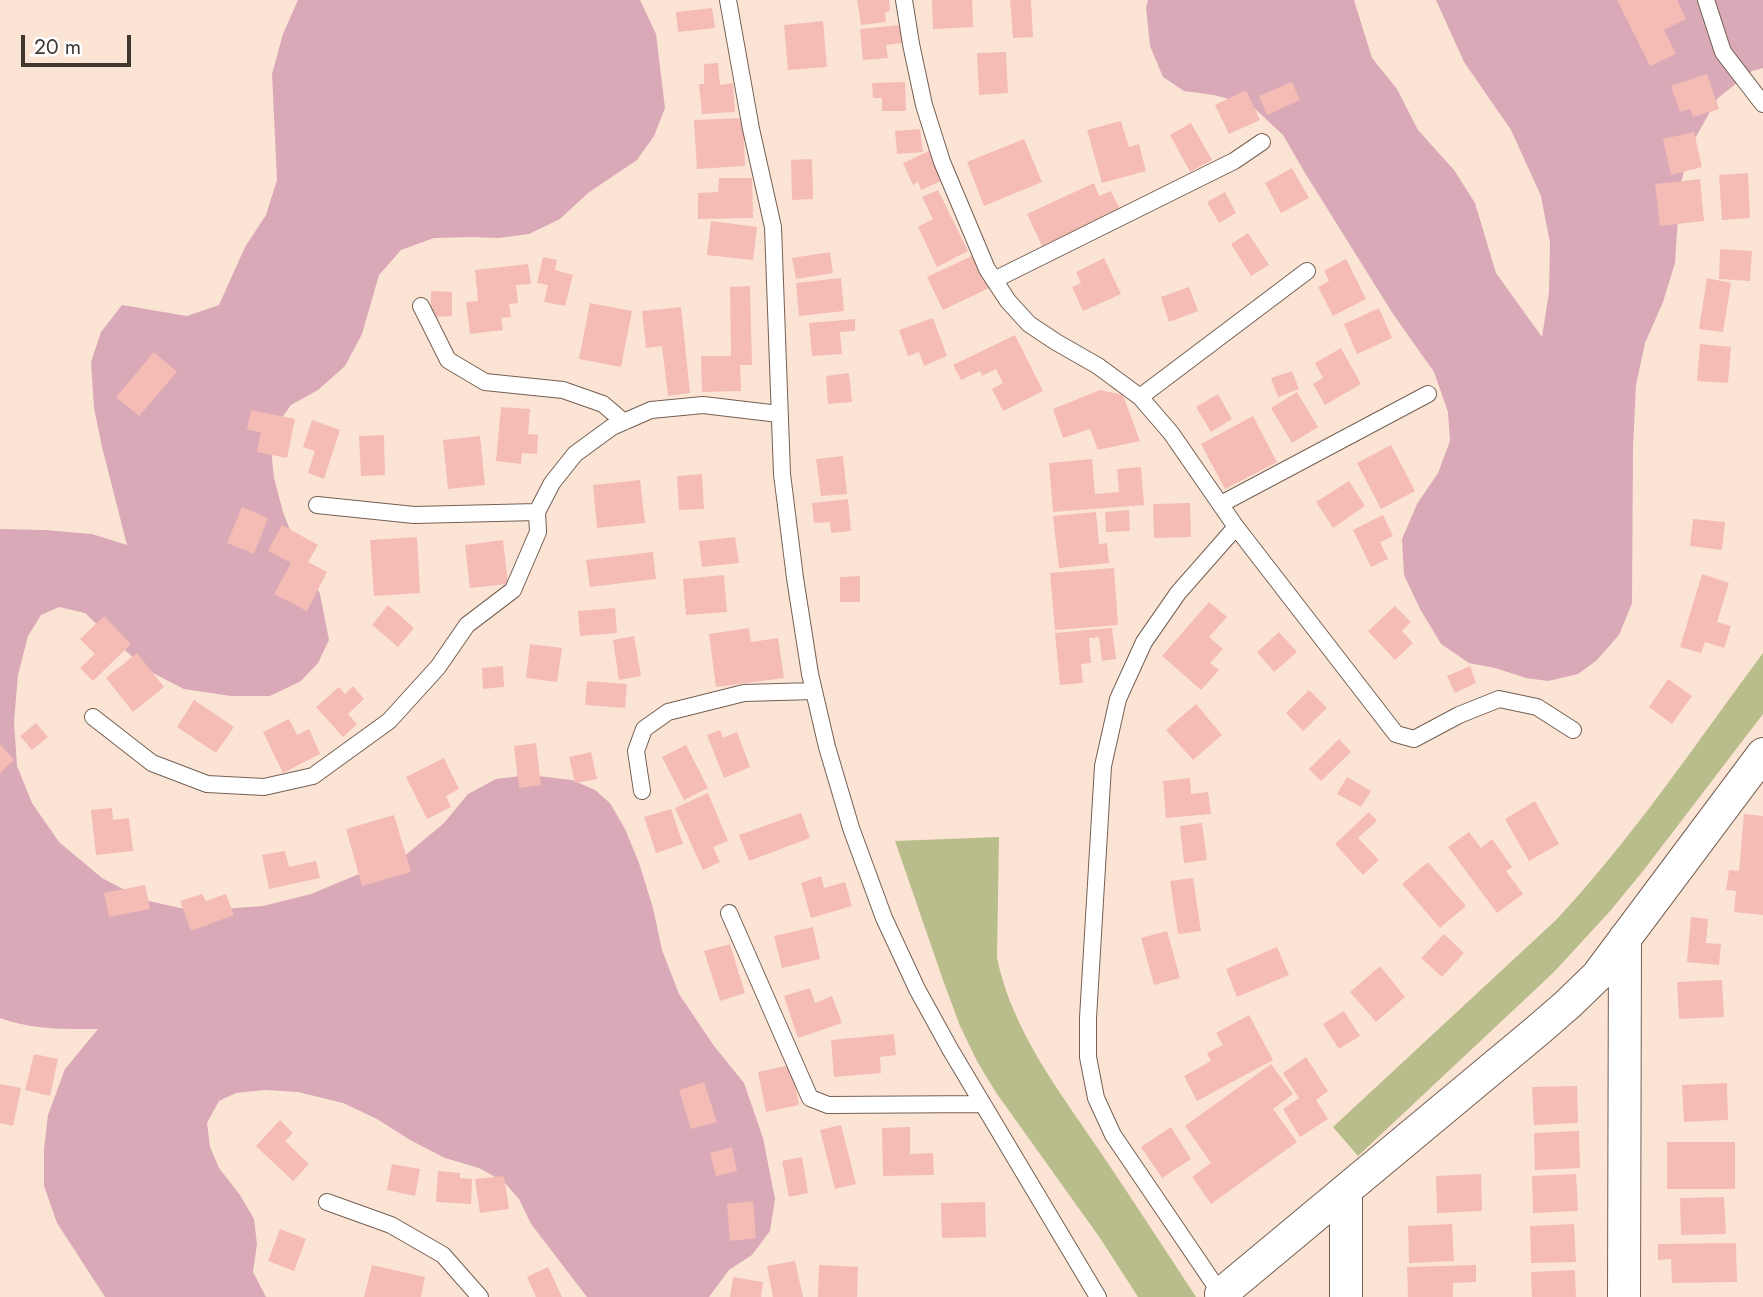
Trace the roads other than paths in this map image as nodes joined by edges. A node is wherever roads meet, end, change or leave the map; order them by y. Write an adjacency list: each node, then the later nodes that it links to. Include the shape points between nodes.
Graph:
1 (728, 0): 11 (lane, via 773,227)
2 (904, 0): 7 (lane, via 923,106 942,162)
3 (1706, 0): 4 (lane, via 1723,52)
4 (1763, 104)
5 (1262, 142): 7 (lane, via 1234,161)
6 (1307, 271): 10 (lane)
7 (994, 280): 10 (lane, via 1029,324)
8 (421, 306): 12 (lane, via 448,360 485,382 563,390 603,404)
9 (1428, 394): 13 (lane)
10 (1140, 397): 13 (lane)
11 (779, 414): 12 (lane, via 703,405 651,410); 17 (lane, via 795,578)
12 (624, 422): 15 (lane, via 575,454)
13 (1221, 504): 16 (lane)
14 (317, 505): 15 (lane, via 414,514)
15 (537, 512): 18 (lane, via 538,533 513,590 467,625 438,667 390,721 313,776 264,787 207,784 152,763)
16 (1236, 527): 19 (lane, via 1396,734 1413,739 1499,699 1537,707); 27 (lane, via 1178,593 1144,642 1118,699 1103,766 1088,1018 1088,1057 1096,1098 1113,1135)
17 (814, 691): 21 (lane, via 744,693 668,712 645,729 636,751); 24 (lane, via 851,828 884,918 917,989)
18 (93, 717)
19 (1573, 730)
20 (1763, 754): 23 (street)
21 (642, 791)
22 (729, 913): 24 (lane, via 810,1098 828,1105)
23 (1625, 938): 25 (street, via 1597,976 1567,1005); 31 (street)
24 (983, 1104): 29 (lane)
25 (1346, 1190): 27 (street); 30 (street)
26 (327, 1202): 28 (lane, via 391,1225 443,1255)
27 (1222, 1295)
28 (480, 1297)
29 (1098, 1297)
30 (1346, 1297)
31 (1624, 1297)

